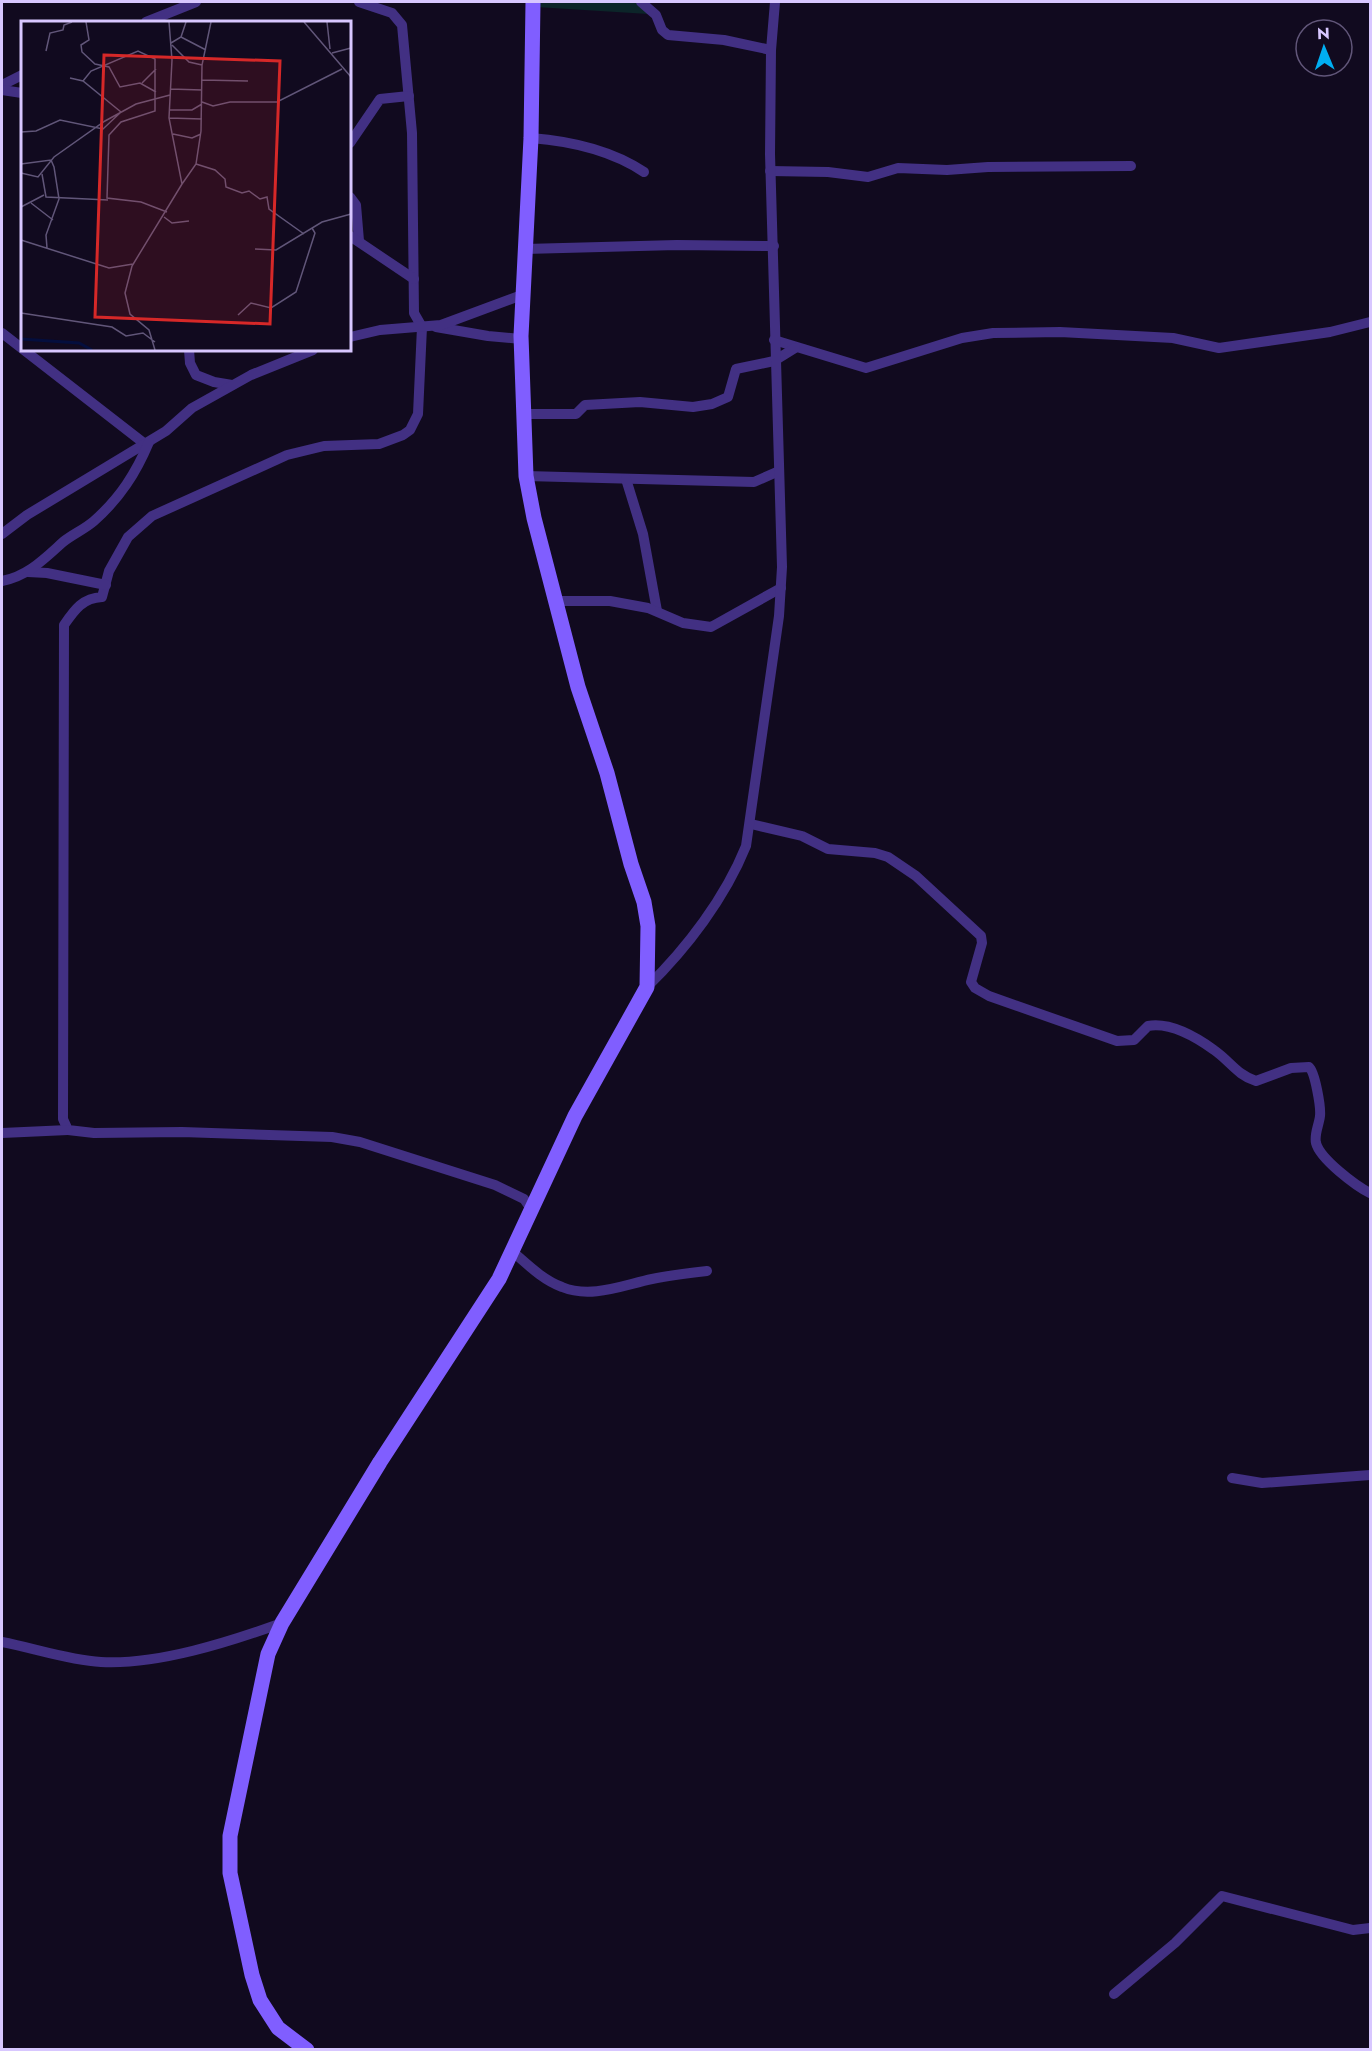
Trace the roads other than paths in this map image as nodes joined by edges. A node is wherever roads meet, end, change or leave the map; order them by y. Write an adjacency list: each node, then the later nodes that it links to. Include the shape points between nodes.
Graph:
1 (196, 2): 6 (street)
2 (359, 2): 12 (street, via 392,13 400,20)
3 (533, 2): 13 (street)
4 (641, 2): 7 (street, via 656,15 668,35 724,40)
5 (775, 2): 7 (street)
6 (148, 21)
7 (771, 50): 16 (street)
8 (21, 76): 9 (street)
9 (2, 85)
10 (2, 90): 11 (street)
11 (21, 93)
12 (409, 96): 14 (street, via 380,99); 22 (street)
13 (531, 138): 17 (street, via 600,151); 21 (street)
14 (351, 142)
15 (1131, 166): 16 (street, via 898,168 868,177)
16 (770, 171): 20 (street)
17 (644, 172)
18 (351, 198): 19 (street, via 356,206)
19 (354, 238): 22 (street)
20 (774, 246): 21 (street, via 687,244); 29 (street)
21 (525, 249): 23 (street)
22 (414, 279): 25 (street, via 415,318)
23 (522, 295): 25 (street); 28 (street)
24 (1371, 322): 31 (street, via 1219,348 1173,338 993,333 962,338 866,368)
25 (427, 327): 27 (street, via 380,330); 28 (street); 45 (street, via 418,414 410,430 379,444 324,446 288,455 153,516 128,537 109,571)
26 (2, 333): 30 (street)
27 (351, 337)
28 (521, 339): 37 (street)
29 (774, 340): 31 (street); 35 (street)
30 (21, 347)
31 (795, 348): 35 (street)
32 (26, 351): 38 (street)
33 (189, 351): 36 (street, via 195,375)
34 (311, 351): 36 (street)
35 (774, 361): 37 (street, via 736,369 728,397 703,406 608,403 585,405 576,414); 39 (street)
36 (232, 385): 38 (street, via 192,408)
37 (522, 414): 40 (street)
38 (147, 443): 42 (street); 43 (street, via 134,476 107,508)
39 (779, 471): 41 (street, via 754,482); 46 (street)
40 (526, 476): 41 (street); 47 (street)
41 (626, 479): 48 (street, via 643,534)
42 (2, 534)
43 (28, 572): 44 (street); 45 (street)
44 (2, 581)
45 (106, 585): 51 (street, via 102,597 90,598 80,605 63,630 63,1119)
46 (781, 588): 48 (street, via 711,627 683,623); 49 (street)
47 (557, 601): 48 (street, via 610,601); 50 (street, via 578,687 644,902 648,926)
48 (657, 611)
49 (751, 824): 50 (street, via 738,866 673,960); 53 (street, via 802,836 837,851 875,853 902,865 981,936 971,982 989,996 1117,1041 1134,1040 1148,1026 1169,1025 1214,1050 1237,1073 1256,1081 1291,1068 1309,1067 1315,1076 1320,1111 1318,1149)
50 (647, 987): 54 (street, via 575,1116)
51 (68, 1130): 52 (street); 54 (street, via 332,1137 360,1142 495,1185 524,1199)
52 (2, 1133)
53 (1371, 1193)
54 (531, 1209): 55 (street)
55 (513, 1252): 56 (street, via 546,1279 578,1292 597,1292); 59 (street, via 486,1302 380,1462)
56 (707, 1271)
57 (1371, 1475): 58 (street, via 1262,1483)
58 (1232, 1478)
59 (282, 1623): 60 (street, via 204,1646 129,1662 100,1662); 63 (street, via 264,1668 228,1850 236,1902 260,2000 278,2028)
60 (2, 1642)
61 (1371, 1928): 62 (street, via 1353,1930 1222,1896 1175,1943)
62 (1114, 1994)
63 (307, 2049)

